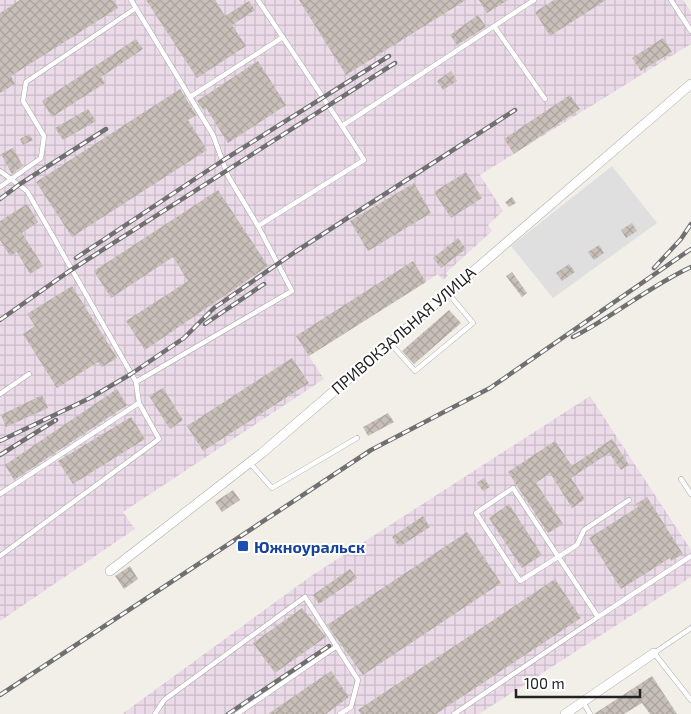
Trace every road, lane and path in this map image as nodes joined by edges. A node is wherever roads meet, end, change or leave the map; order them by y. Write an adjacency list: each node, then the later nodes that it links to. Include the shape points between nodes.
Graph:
1 (131, 0): 5 (lane)
2 (258, 0): 8 (lane)
3 (534, 0): 6 (lane)
4 (671, 0): 7 (lane)
5 (136, 8): 10 (lane); 14 (lane, via 26,82 23,101 44,136 41,158)
6 (494, 26): 11 (lane); 12 (lane)
7 (691, 31)
8 (283, 37): 10 (lane); 12 (lane)
9 (691, 84): 17 (street, ПРИВОКЗАЛЬНАЯ УЛИЦА)
10 (190, 97): 16 (lane, via 213,135 228,176)
11 (545, 98)
12 (342, 126): 16 (lane, via 364,160)
13 (0, 171): 14 (lane)
14 (11, 180): 15 (lane); 20 (lane, via 27,191)
15 (0, 187)
16 (258, 226): 20 (lane, via 292,292)
17 (447, 292): 18 (street, ПРИВОКЗАЛЬНАЯ УЛИЦА); 18 (lane, via 473,324 415,371)
18 (389, 342): 24 (street, ПРИВОКЗАЛЬНАЯ УЛИЦА)
19 (29, 374): 21 (lane)
20 (136, 382): 22 (lane)
21 (0, 394)
22 (138, 403): 26 (lane); 29 (lane, via 159,439)
23 (357, 438): 24 (lane, via 272,488)
24 (249, 462): 32 (street, ПРИВОКЗАЛЬНАЯ УЛИЦА)
25 (681, 479): 27 (lane)
26 (0, 494)
27 (691, 494)
28 (629, 500): 30 (lane, via 584,530 577,545)
29 (0, 556)
30 (560, 556): 30 (lane, via 520,581 476,513 514,488); 33 (lane)
31 (691, 556): 33 (lane)
32 (110, 571)
33 (598, 617): 42 (lane)
34 (691, 628): 36 (lane)
35 (337, 646): 39 (lane, via 305,597 164,700); 40 (lane); 41 (lane, via 358,680 351,707)
36 (654, 653): 37 (lane); 38 (street)
37 (691, 700)
38 (582, 702): 43 (street); 44 (lane)
39 (155, 714)
40 (237, 714)
41 (340, 714)
42 (454, 714)
43 (565, 714)
44 (590, 714)

